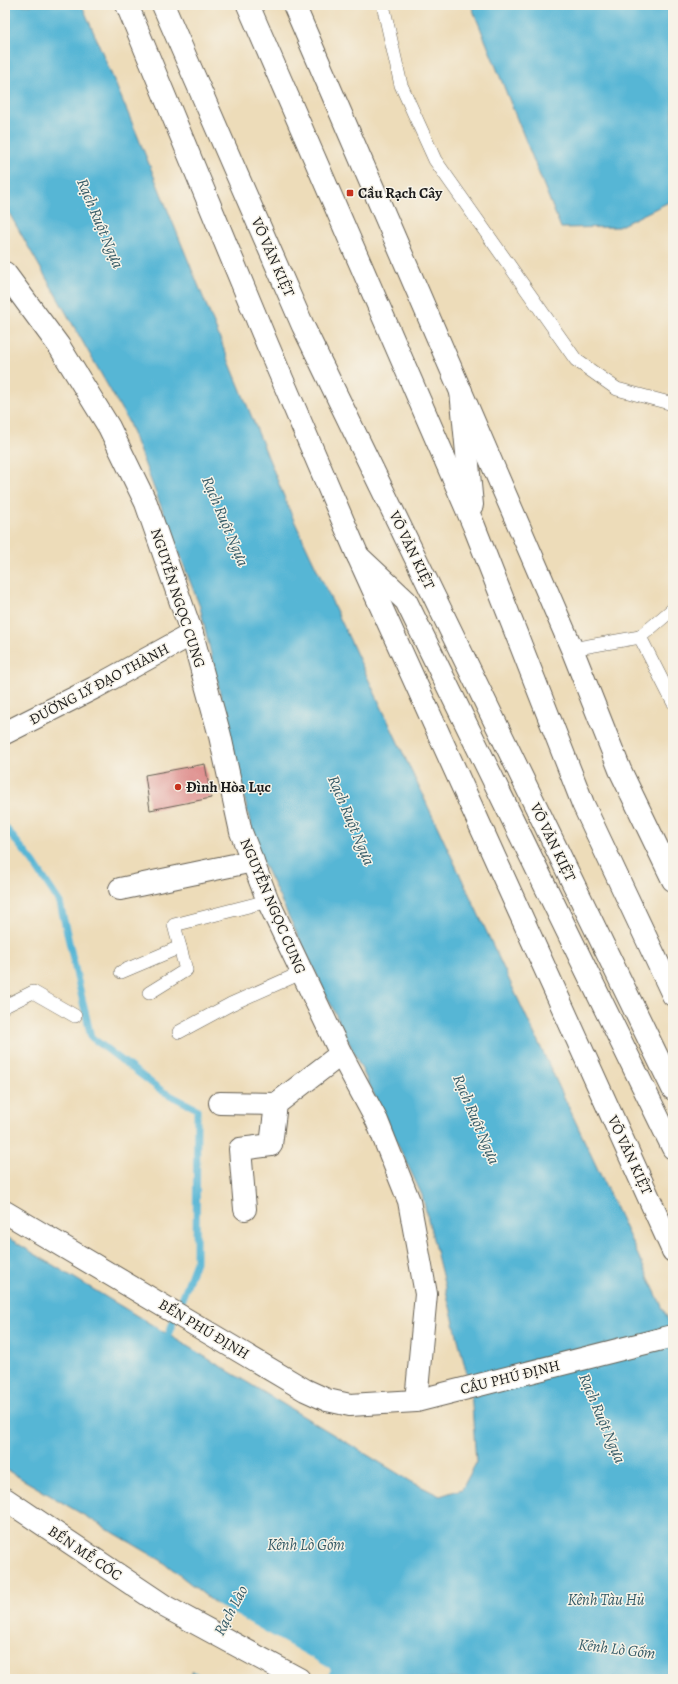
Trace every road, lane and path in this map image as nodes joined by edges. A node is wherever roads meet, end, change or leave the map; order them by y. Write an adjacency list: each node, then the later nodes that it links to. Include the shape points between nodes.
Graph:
1 (127, 5): 10 (main road, VÕ VĂN KIỆT)
2 (163, 5): 30 (main road, VÕ VĂN KIỆT, via 303,326)
3 (248, 5): 9 (main road)
4 (294, 5): 7 (main road)
5 (383, 5): 8 (lane, via 401,85 435,160 576,360 617,389)
6 (5, 273): 12 (main road, NGUYỄN NGỌC CUNG, via 59,346 109,428 146,503)
7 (461, 391): 9 (main road); 14 (main road)
8 (673, 404)
9 (474, 526): 25 (main road, via 583,804)
10 (358, 556): 33 (main road, VÕ VĂN KIỆT, via 406,601); 36 (main road, VÕ VĂN KIỆT)
11 (673, 609): 13 (lane)
12 (192, 634): 16 (main road, ĐƯỜNG LÝ ĐẠO THÀNH); 17 (main road, NGUYỄN NGỌC CUNG, via 220,736 241,832)
13 (640, 637): 14 (lane); 15 (lane)
14 (572, 649): 18 (main road, via 620,770)
15 (673, 702)
16 (5, 733)
17 (253, 862): 19 (main road); 20 (main road, NGUYỄN NGỌC CUNG)
18 (673, 880)
19 (120, 889)
20 (268, 901): 21 (lane, via 174,924); 23 (main road, NGUYỄN NGỌC CUNG)
21 (180, 947): 22 (lane); 24 (lane, via 186,970)
22 (121, 972)
23 (301, 973): 28 (lane, via 231,1004); 29 (main road, NGUYỄN NGỌC CUNG)
24 (149, 993)
25 (673, 995)
26 (5, 1006): 27 (lane, via 33,992)
27 (75, 1016)
28 (180, 1032)
29 (341, 1054): 32 (main road); 38 (main road, NGUYỄN NGỌC CUNG, via 377,1121 409,1201 426,1294)
30 (673, 1089)
31 (220, 1103): 32 (main road)
32 (276, 1104): 34 (main road, via 271,1145 240,1149)
33 (673, 1148)
34 (245, 1209)
35 (5, 1212): 38 (main road, BẾN PHÚ ĐỊNH, via 305,1390 327,1400 350,1405)
36 (673, 1251)
37 (673, 1336): 38 (main road, CẦU PHÚ ĐỊNH)
38 (416, 1401)
39 (5, 1499): 40 (main road, BẾN MỄ CỐC, via 166,1607)
40 (299, 1679)

